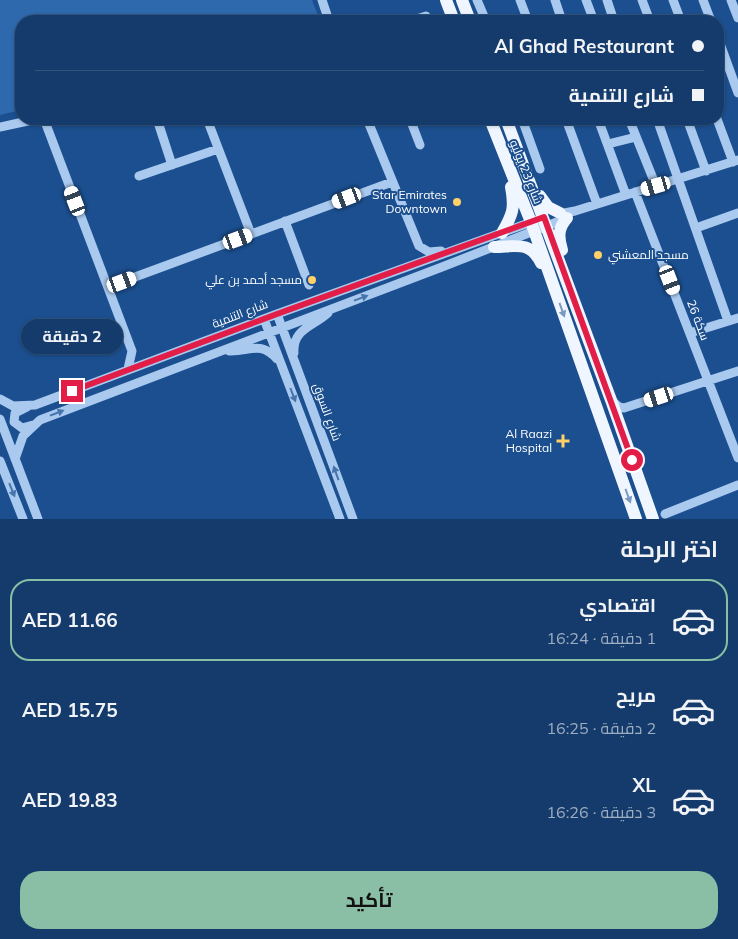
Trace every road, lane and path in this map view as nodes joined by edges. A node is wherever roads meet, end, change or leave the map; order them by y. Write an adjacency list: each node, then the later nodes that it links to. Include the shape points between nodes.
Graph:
1 (322, 0): 13 (street)
2 (446, 0): 14 (main road)
3 (462, 0): 15 (main road)
4 (477, 0): 16 (street)
5 (520, 0): 17 (street)
6 (554, 0): 18 (street)
7 (586, 0): 19 (street)
8 (607, 0): 20 (street)
9 (642, 0): 21 (street)
10 (673, 0): 22 (street)
11 (703, 0): 23 (street)
12 (731, 0): 24 (street)
13 (327, 15)
14 (452, 15)
15 (468, 15)
16 (483, 15)
17 (526, 15)
18 (560, 15)
19 (592, 15)
20 (612, 15)
21 (648, 15)
22 (679, 15)
23 (709, 15)
24 (738, 18)
25 (724, 55): 26 (street)
26 (738, 94)
27 (15, 124): 42 (street)
28 (46, 125): 72 (street)
29 (159, 125): 49 (street)
30 (209, 125): 46 (street)
31 (369, 125): 55 (street)
32 (412, 125): 45 (street)
33 (492, 125): 47 (main road, شارع 23 يوليو)
34 (510, 125): 50 (main road, شارع 23 يوليو)
35 (524, 125): 51 (street)
36 (568, 125): 58 (street)
37 (600, 125): 44 (street, سكة 26)
38 (631, 125): 43 (street)
39 (660, 125): 54 (street)
40 (689, 125): 52 (street)
41 (720, 125): 48 (street)
42 (0, 127)
43 (636, 137): 44 (street); 56 (street)
44 (608, 144): 57 (street, سكة 26)
45 (420, 145)
46 (218, 149): 49 (street); 66 (street)
47 (504, 157): 63 (main road, شارع 23 يوليو); 65 (main road, via 514,206)
48 (736, 161): 52 (street, شارع التنمية)
49 (172, 165): 53 (street)
50 (525, 167): 60 (main road, via 548,207); 61 (main road, شارع 23 يوليو)
51 (540, 169)
52 (706, 170): 54 (street, شارع التنمية)
53 (139, 176)
54 (680, 179): 56 (street, شارع التنمية); 64 (street)
55 (392, 182): 62 (street); 68 (street, via 419,246 429,252)
56 (656, 186): 57 (street, شارع التنمية)
57 (631, 193): 58 (street, شارع التنمية); 80 (street, سكة 26)
58 (597, 204): 60 (street, شارع التنمية)
59 (738, 213): 64 (street)
60 (567, 214): 61 (street, شارع التنمية); 69 (main road, via 559,235 566,267)
61 (545, 221): 63 (street, شارع التنمية); 69 (main road, شارع 23 يوليو)
62 (284, 222): 66 (street); 71 (street)
63 (532, 226): 65 (street, شارع التنمية); 67 (street, شارع التنمية); 70 (main road, شارع 23 يوليو)
64 (696, 228): 77 (street)
65 (502, 233): 68 (street, شارع التنمية)
66 (251, 234): 72 (street)
67 (494, 247): 70 (main road, via 522,245 529,248 538,256); 73 (street, شارع التنمية, one-way to 67)
68 (455, 250): 74 (street, شارع التنمية)
69 (564, 274): 90 (main road, شارع 23 يوليو)
70 (551, 281): 105 (main road, شارع 23 يوليو, one-way to 105)
71 (309, 285)
72 (108, 287): 82 (street)
73 (332, 308): 78 (street, شارع التنمية); 84 (street, via 298,335 294,345)
74 (277, 314): 76 (street, شارع التنمية); 78 (street, شارع السوق)
75 (738, 318): 77 (street)
76 (264, 319): 79 (street, شارع السوق); 83 (street, شارع التنمية)
77 (728, 321): 80 (street)
78 (282, 328): 79 (street, شارع التنمية); 84 (street, شارع السوق)
79 (269, 333): 81 (street, شارع التنمية); 85 (street, شارع السوق)
80 (690, 333): 88 (street, سكة 26)
81 (224, 349): 85 (street, via 263,348); 94 (street, شارع التنمية, one-way to 81)
82 (132, 351): 83 (street); 86 (street)
83 (150, 361): 86 (street, شارع التنمية)
84 (295, 361): 104 (street, شارع السوق, one-way to 84)
85 (281, 364): 103 (street, شارع السوق, one-way to 103)
86 (128, 369): 91 (street, شارع التنمية)
87 (738, 371): 88 (street)
88 (708, 380): 92 (street); 96 (street, سكة 26)
89 (0, 399): 91 (street, via 13,406)
90 (611, 400): 92 (street, via 619,408); 95 (main road, شارع 23 يوليو)
91 (29, 406): 94 (street, via 15,413 14,422 22,428)
92 (626, 408): 95 (street, via 620,414)
93 (0, 419): 97 (street)
94 (35, 424): 97 (street, شارع التنمية, via 23,436)
95 (620, 424): 106 (main road, شارع 23 يوليو)
96 (738, 458)
97 (15, 459): 102 (street)
98 (0, 460): 101 (street, one-way to 101)
99 (738, 485): 100 (street)
100 (665, 514)
101 (23, 519)
102 (38, 519)
103 (340, 519)
104 (353, 519)
105 (636, 519)
106 (652, 519)

